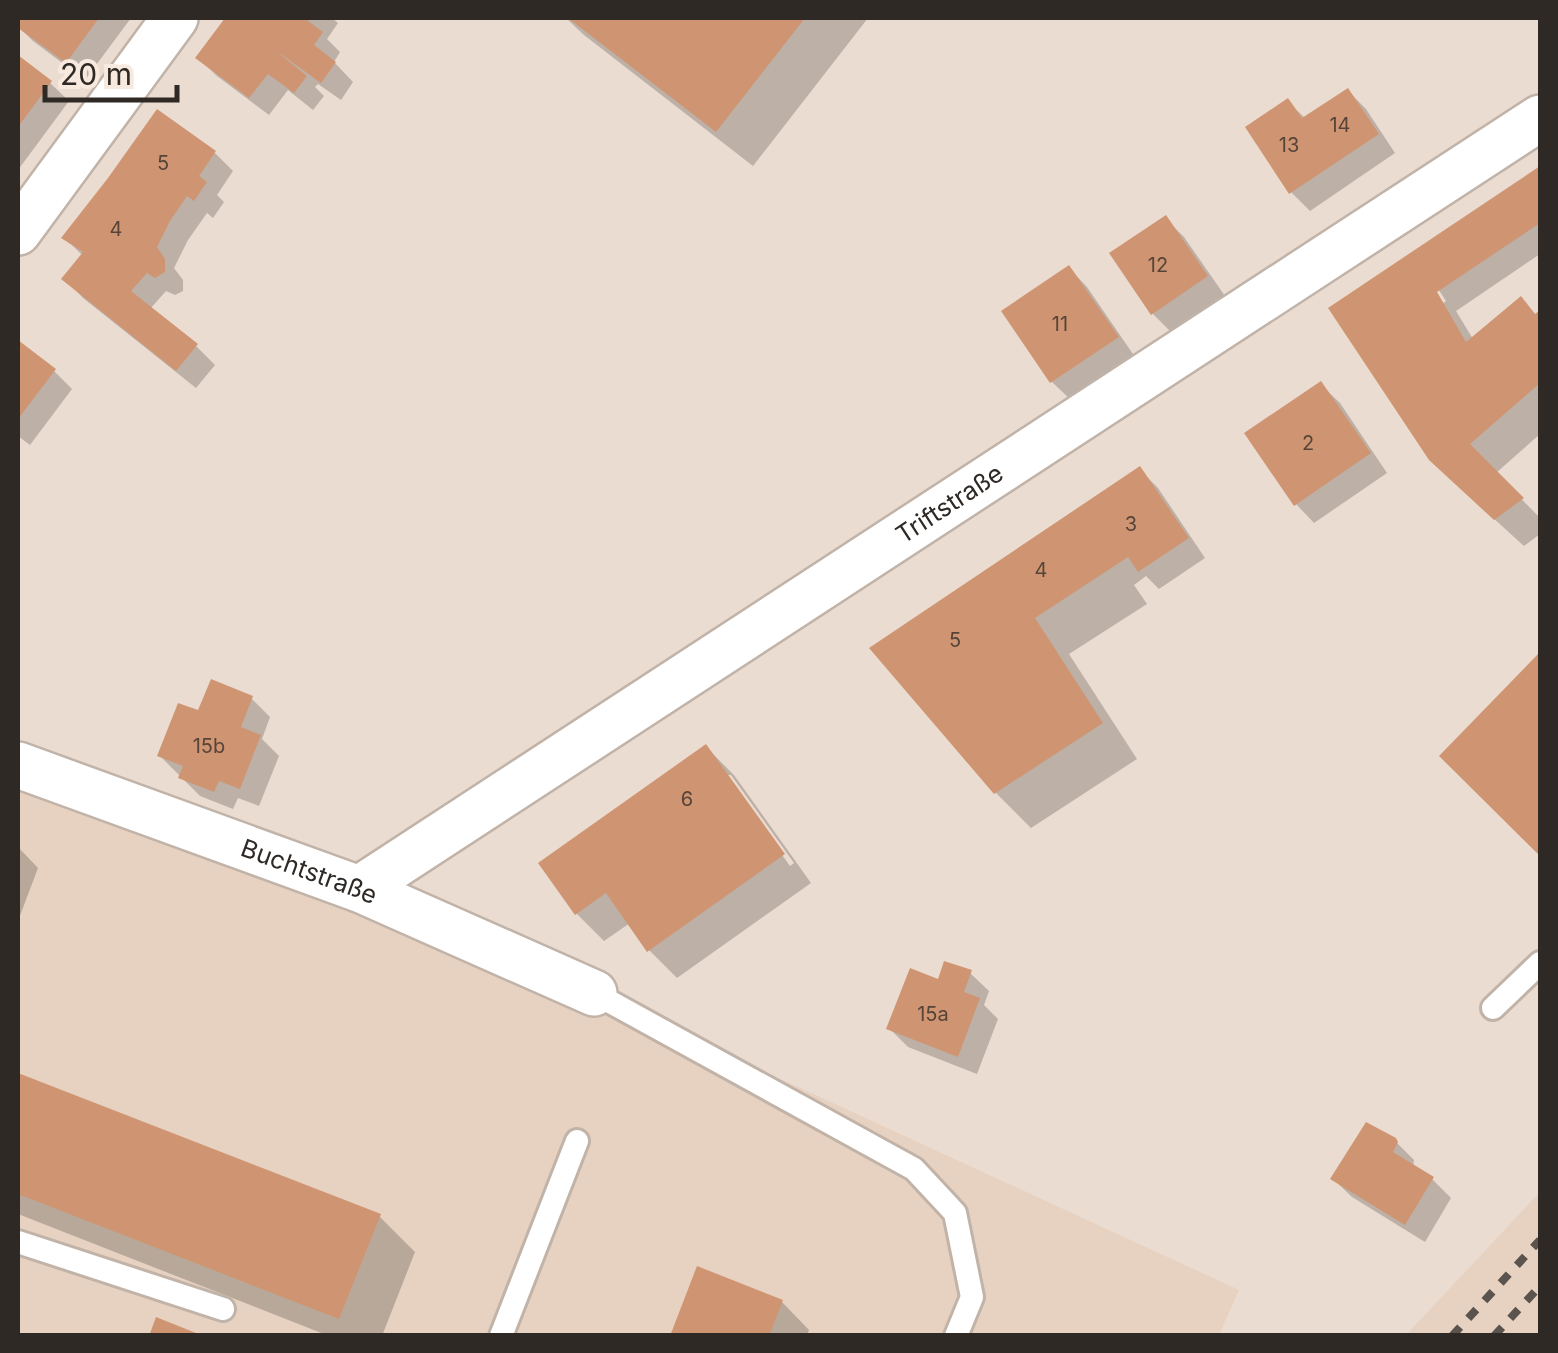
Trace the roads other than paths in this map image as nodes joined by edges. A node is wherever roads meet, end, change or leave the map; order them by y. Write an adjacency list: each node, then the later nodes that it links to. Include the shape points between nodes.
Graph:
1 (175, 18): 3 (street)
2 (1540, 118): 5 (street, Triftstraße)
3 (18, 232)
4 (18, 766): 5 (street, Buchtstraße)
5 (359, 889): 7 (street, Buchtstraße)
6 (1540, 964): 8 (lane)
7 (594, 993): 13 (lane, via 914,1169 955,1213 972,1297)
8 (1493, 1008)
9 (577, 1142): 12 (lane)
10 (18, 1242): 11 (lane)
11 (223, 1309)
12 (501, 1336)
13 (956, 1336)

